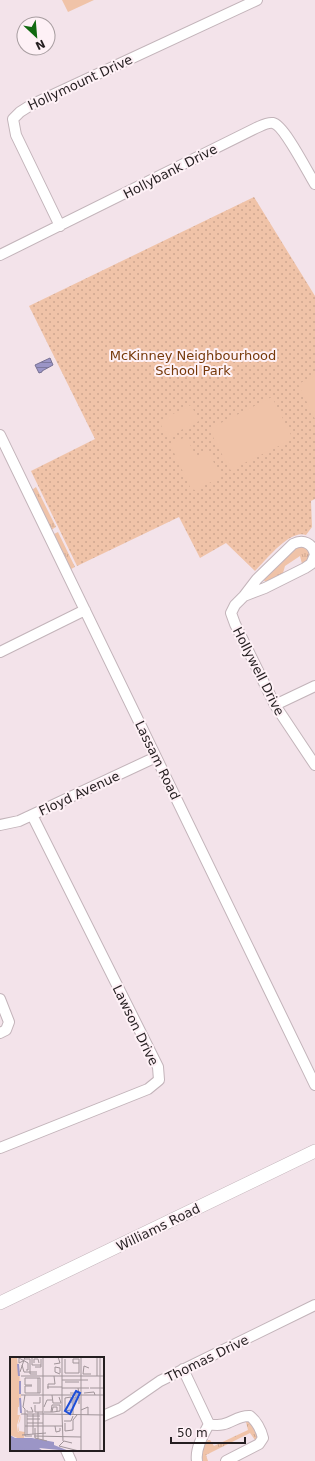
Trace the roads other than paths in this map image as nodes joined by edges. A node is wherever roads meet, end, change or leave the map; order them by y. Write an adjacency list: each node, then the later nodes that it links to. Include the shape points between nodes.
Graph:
1 (257, 0): 3 (street, Hollymount Drive, via 31,105 11,119 16,135)
2 (315, 184): 3 (street, Hollybank Drive, via 283,131 274,123 269,123)
3 (60, 226): 4 (street, Hollybank Drive)
4 (0, 255)
5 (0, 435): 7 (street, Lassam Road)
6 (244, 596): 6 (street, Hollywell Drive, via 305,568 313,560 312,547 306,542 297,541 257,579); 10 (street, Hollywell Drive, via 233,609 232,618)
7 (85, 610): 8 (street); 11 (street, Lassam Road)
8 (0, 652)
9 (315, 686): 10 (street)
10 (275, 705): 12 (street, Hollywell Drive)
11 (156, 757): 13 (street, Floyd Avenue); 17 (street, Lassam Road)
12 (315, 765)
13 (32, 815): 14 (street, Floyd Avenue, via 20,821); 18 (street, Lawson Drive, via 158,1067 159,1080 148,1089)
14 (0, 825)
15 (0, 999): 16 (street, via 9,1022 6,1030)
16 (0, 1033)
17 (315, 1085)
18 (0, 1148)
19 (315, 1151): 20 (street, Williams Road)
20 (0, 1303)
21 (315, 1305): 22 (street, Thomas Drive)
22 (183, 1369): 23 (street, Thomas Drive, via 160,1381 121,1408); 24 (street)
23 (104, 1416)
24 (209, 1424): 27 (street, via 196,1455); 28 (street, via 221,1426 250,1416 262,1434 263,1438 259,1444)
25 (67, 1451): 26 (street)
26 (72, 1461)
27 (197, 1461)
28 (226, 1461)

